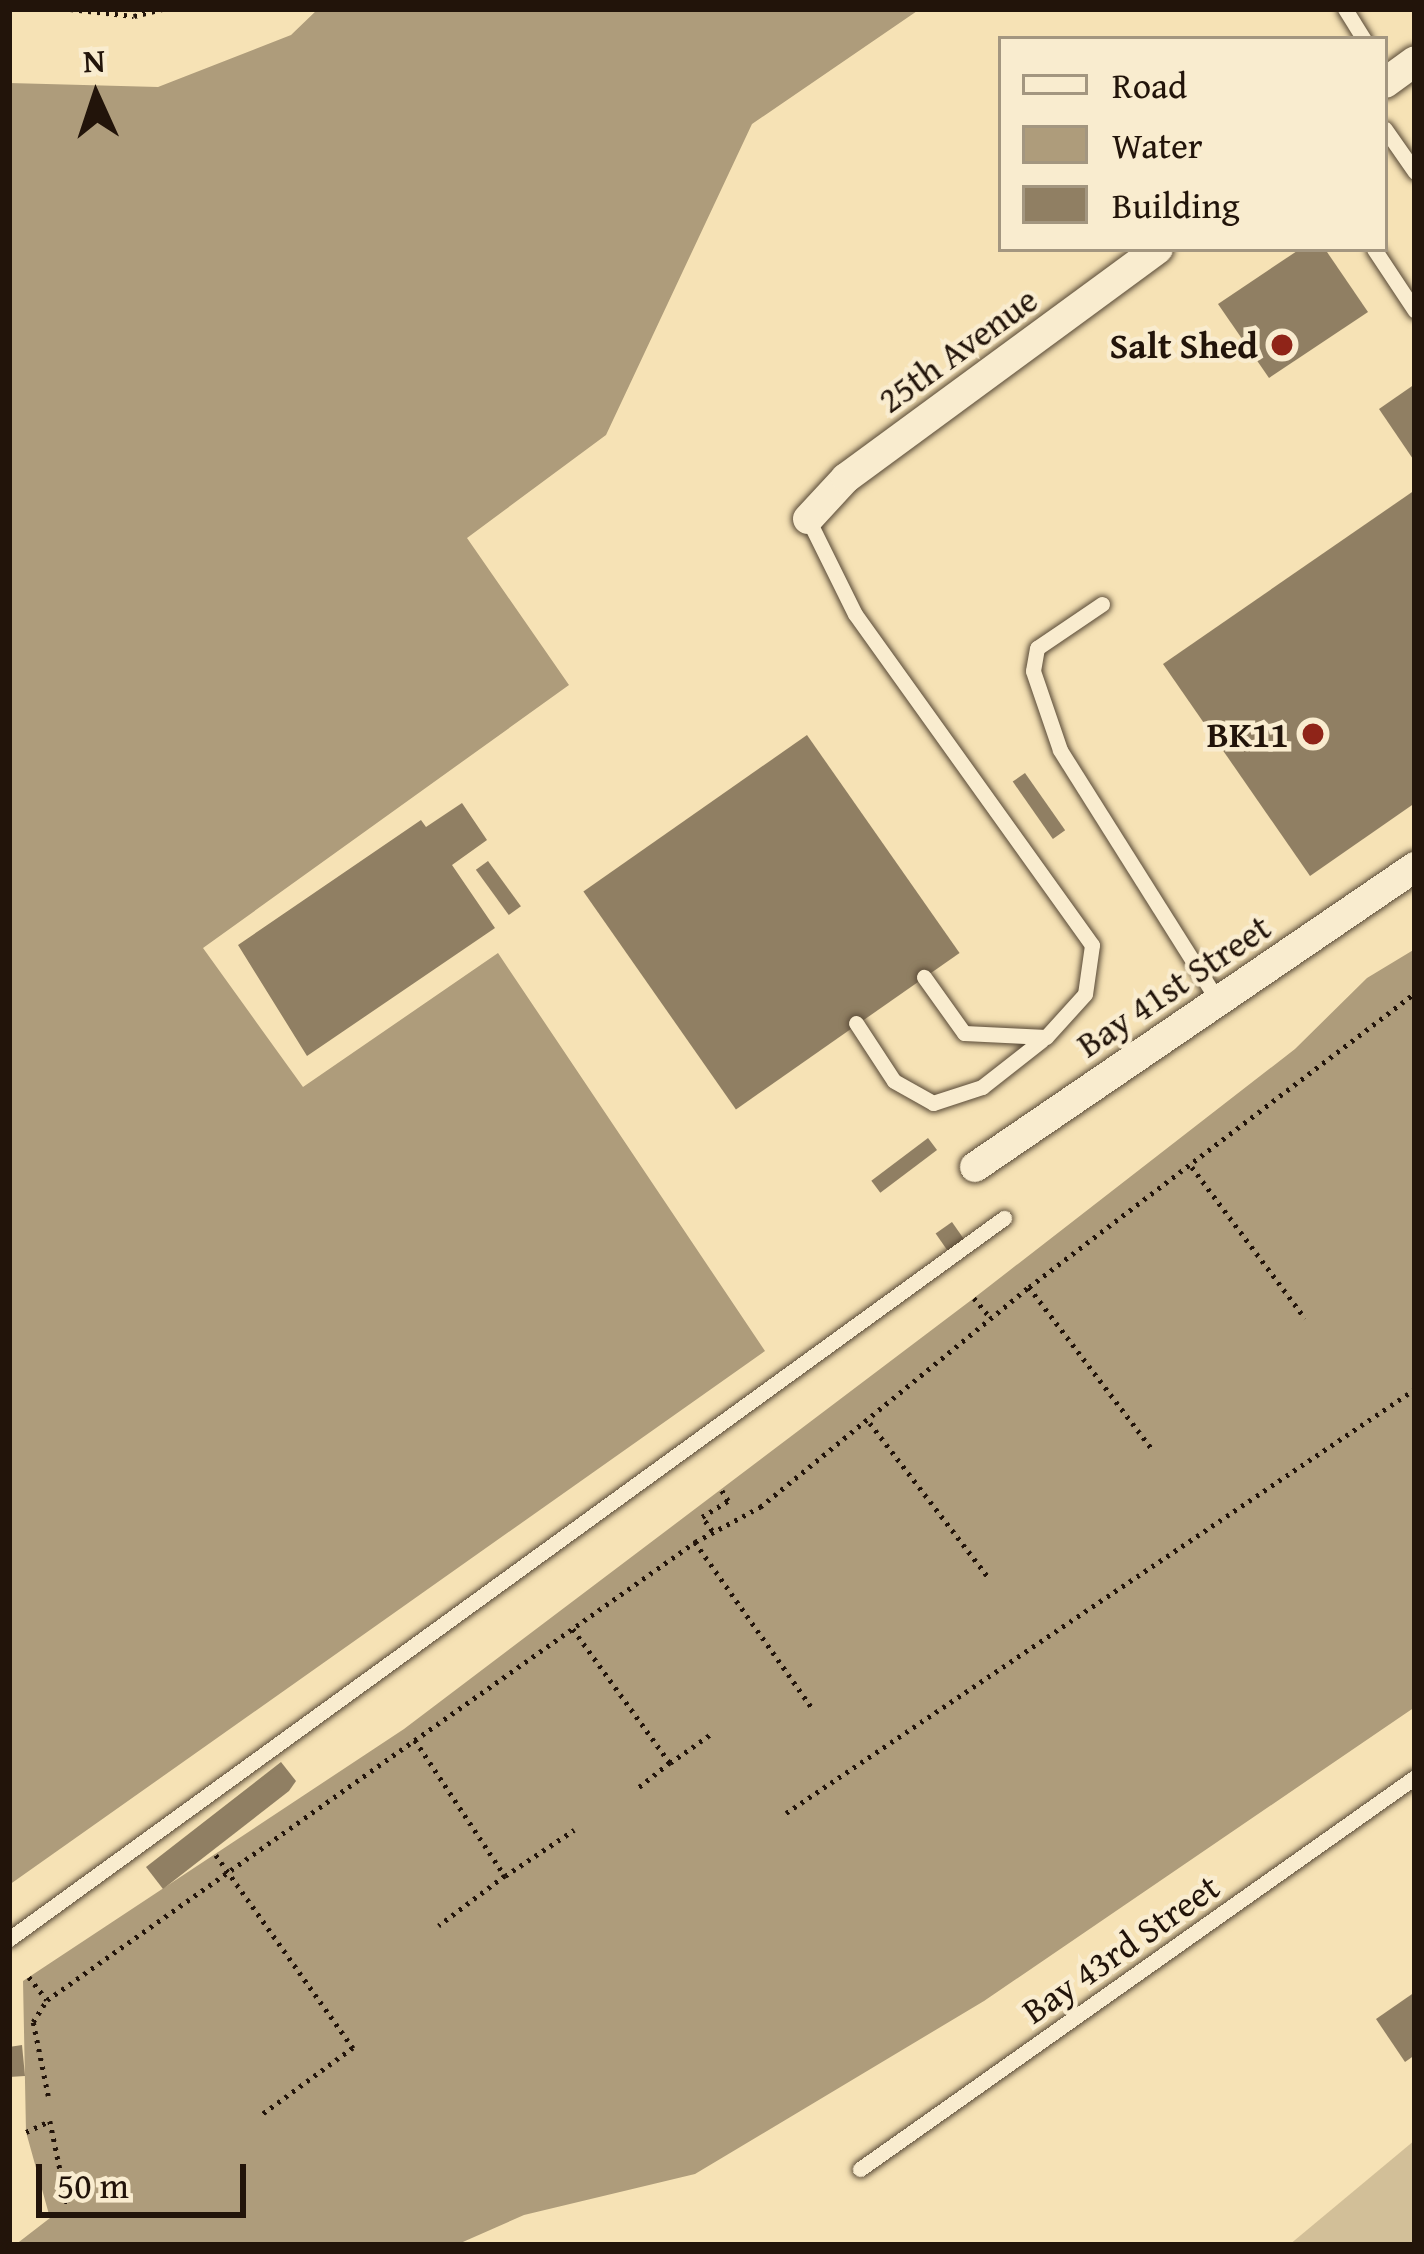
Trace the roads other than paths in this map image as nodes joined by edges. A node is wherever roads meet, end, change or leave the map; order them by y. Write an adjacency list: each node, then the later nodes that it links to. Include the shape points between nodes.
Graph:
1 (1345, 9): 2 (lane)
2 (1362, 36)
3 (1388, 133): 4 (lane)
4 (1415, 172)
5 (1154, 252): 8 (street, 25th Avenue, via 846,478)
6 (1376, 252): 7 (lane)
7 (1414, 310)
8 (808, 519): 14 (lane, via 855,614 1092,944 1085,994)
9 (1102, 604): 12 (lane, via 1037,648 1033,671 1060,750)
10 (1415, 866): 12 (street, Bay 41st Street)
11 (924, 976): 14 (lane, via 964,1033)
12 (1218, 1001): 15 (street, Bay 41st Street)
13 (856, 1023): 14 (lane, via 894,1082 933,1103 982,1087)
14 (1046, 1037)
15 (975, 1167)
16 (1004, 1218): 18 (lane)
17 (1415, 1777): 19 (lane, Bay 43rd Street)
18 (9, 1939)
19 (860, 2169)

